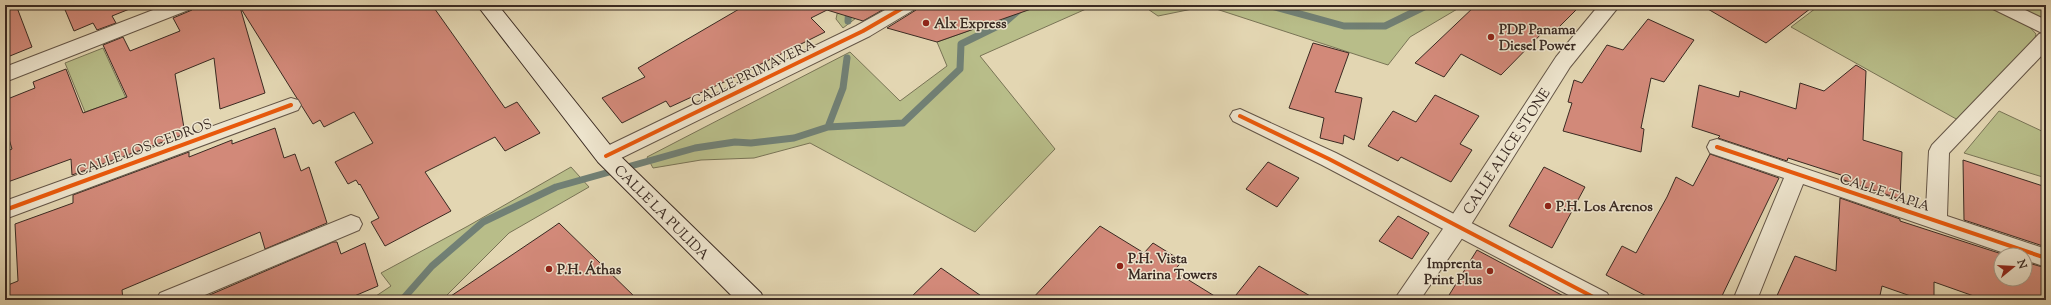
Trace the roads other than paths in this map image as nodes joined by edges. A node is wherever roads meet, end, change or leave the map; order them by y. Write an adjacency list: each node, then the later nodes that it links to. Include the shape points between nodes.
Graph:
1 (184, 5): 8 (street)
2 (488, 5): 12 (main road, CALLE LA PULIDA)
3 (908, 5): 12 (street, CALLE PRIMAVERA, via 863,31)
4 (1610, 5): 17 (main road, CALLE ALICE STONE, via 1563,62)
5 (2000, 5): 6 (street)
6 (2046, 28)
7 (2046, 39): 15 (street, via 1939,151)
8 (5, 75)
9 (291, 105): 14 (street, CALLE LOS CEDROS)
10 (1240, 116): 17 (street, via 1329,159)
11 (1717, 147): 13 (street, CALLE TAPIA)
12 (606, 156): 20 (main road, CALLE LA PULIDA)
13 (1796, 174): 15 (street, CALLE TAPIA); 23 (street)
14 (5, 210)
15 (1936, 221): 18 (street, CALLE TAPIA)
16 (352, 224): 19 (street)
17 (1457, 227): 21 (main road, CALLE ALICE STONE); 22 (street)
18 (2046, 258)
19 (168, 300)
20 (752, 300)
21 (1406, 300)
22 (1599, 300)
23 (1745, 300)

